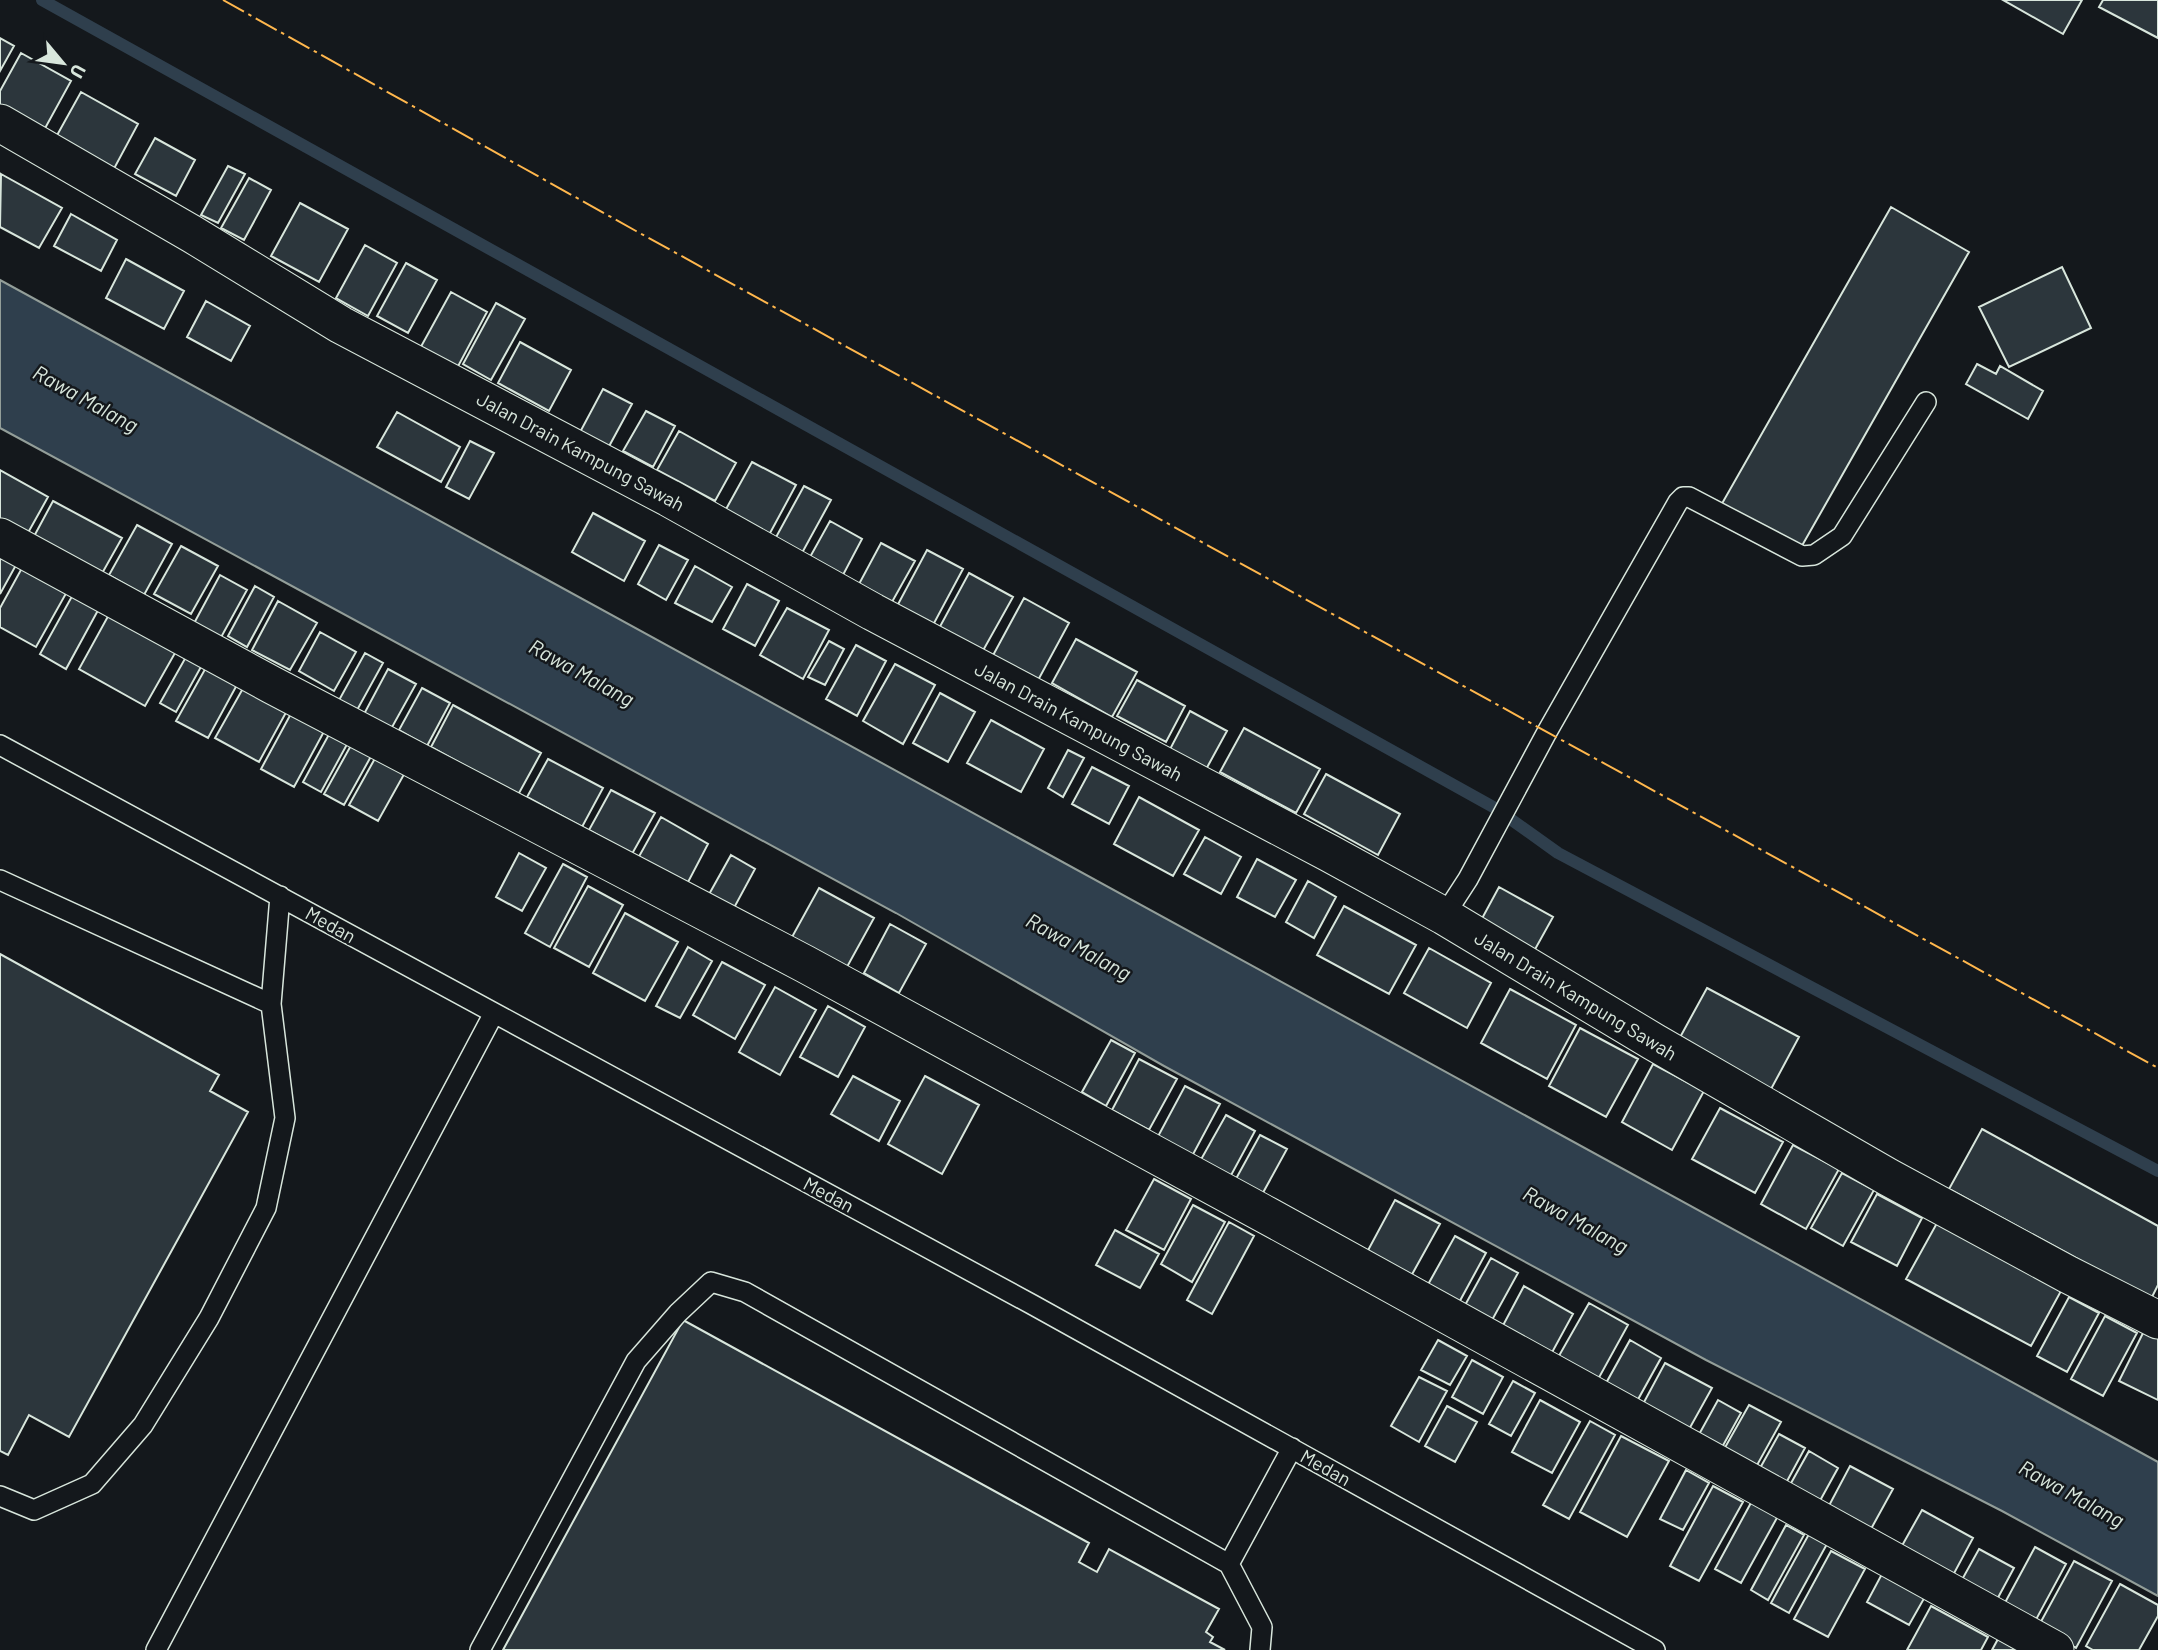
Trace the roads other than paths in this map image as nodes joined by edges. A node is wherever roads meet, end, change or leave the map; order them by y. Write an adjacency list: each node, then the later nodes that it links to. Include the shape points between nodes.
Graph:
1 (0, 123): 7 (street, Jalan Drain Kampung Sawah, via 341,325)
2 (1926, 401): 7 (lane, via 1842,536 1814,555 1802,556 1689,497 1678,502)
3 (0, 537): 18 (street, via 805,964)
4 (0, 745): 6 (lane, Medan)
5 (0, 880): 8 (lane)
6 (280, 896): 8 (lane); 9 (lane, Medan)
7 (1444, 916): 10 (street, Jalan Drain Kampung Sawah, via 1888,1177)
8 (271, 1004): 12 (lane, via 285,1118 266,1208 209,1318 144,1425 92,1484 34,1510)
9 (494, 1013): 11 (lane, Medan); 14 (lane)
10 (2158, 1320)
11 (1292, 1448): 13 (lane); 17 (lane, Medan)
12 (0, 1496)
13 (1229, 1564): 15 (lane, via 745,1293 711,1282 636,1361); 16 (lane, via 1262,1627)
14 (156, 1650)
15 (480, 1650)
16 (1261, 1650)
17 (1655, 1650)
18 (2055, 1650)

